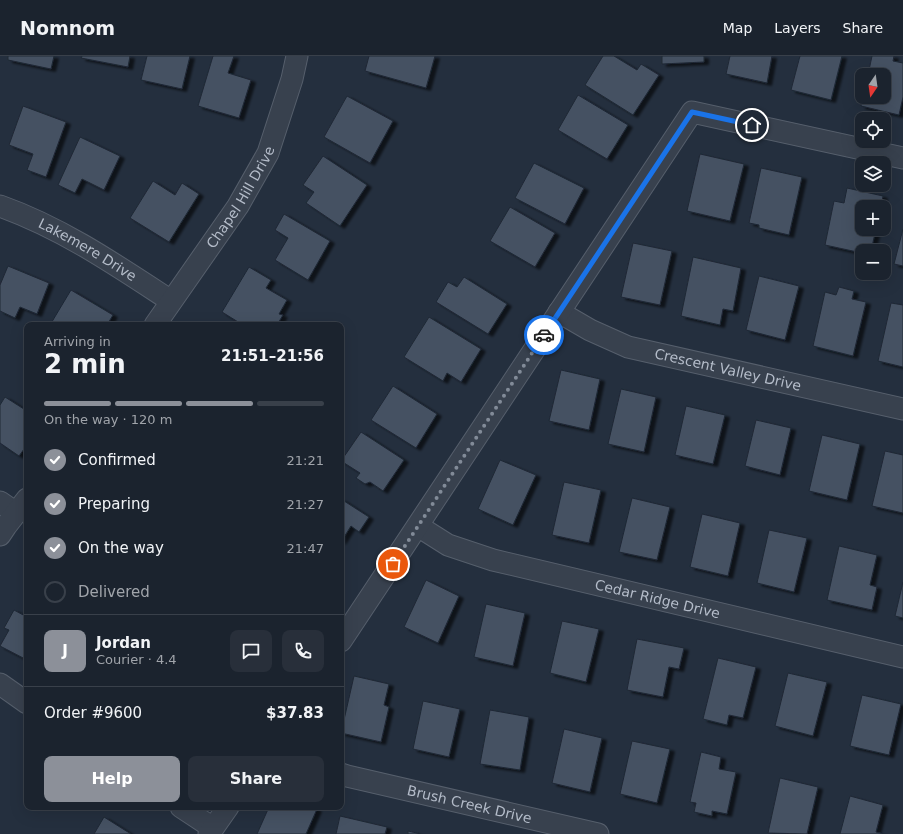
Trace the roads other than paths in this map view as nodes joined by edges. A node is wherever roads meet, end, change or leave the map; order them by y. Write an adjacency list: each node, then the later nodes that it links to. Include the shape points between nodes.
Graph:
1 (297, 56): 4 (street, Chapel Hill Drive, via 268,152 238,206)
2 (903, 158): 5 (street, via 692,112)
3 (0, 206): 4 (street, Lakemere Drive, via 24,215 93,250)
4 (171, 300): 6 (street, Chapel Hill Drive)
5 (559, 312): 7 (street, Crescent Valley Drive, via 590,330 628,347); 9 (street)
6 (157, 322)
7 (903, 409)
8 (14, 505): 10 (street)
9 (418, 526): 11 (street); 12 (street, Cedar Ridge Drive, via 448,545 493,560)
10 (0, 535)
11 (344, 637)
12 (903, 657)
13 (0, 684): 14 (street)
14 (24, 701)
15 (344, 775): 19 (street, Brush Creek Drive)
16 (185, 810): 18 (street)
17 (226, 810): 18 (street)
18 (211, 831)
19 (598, 834)

